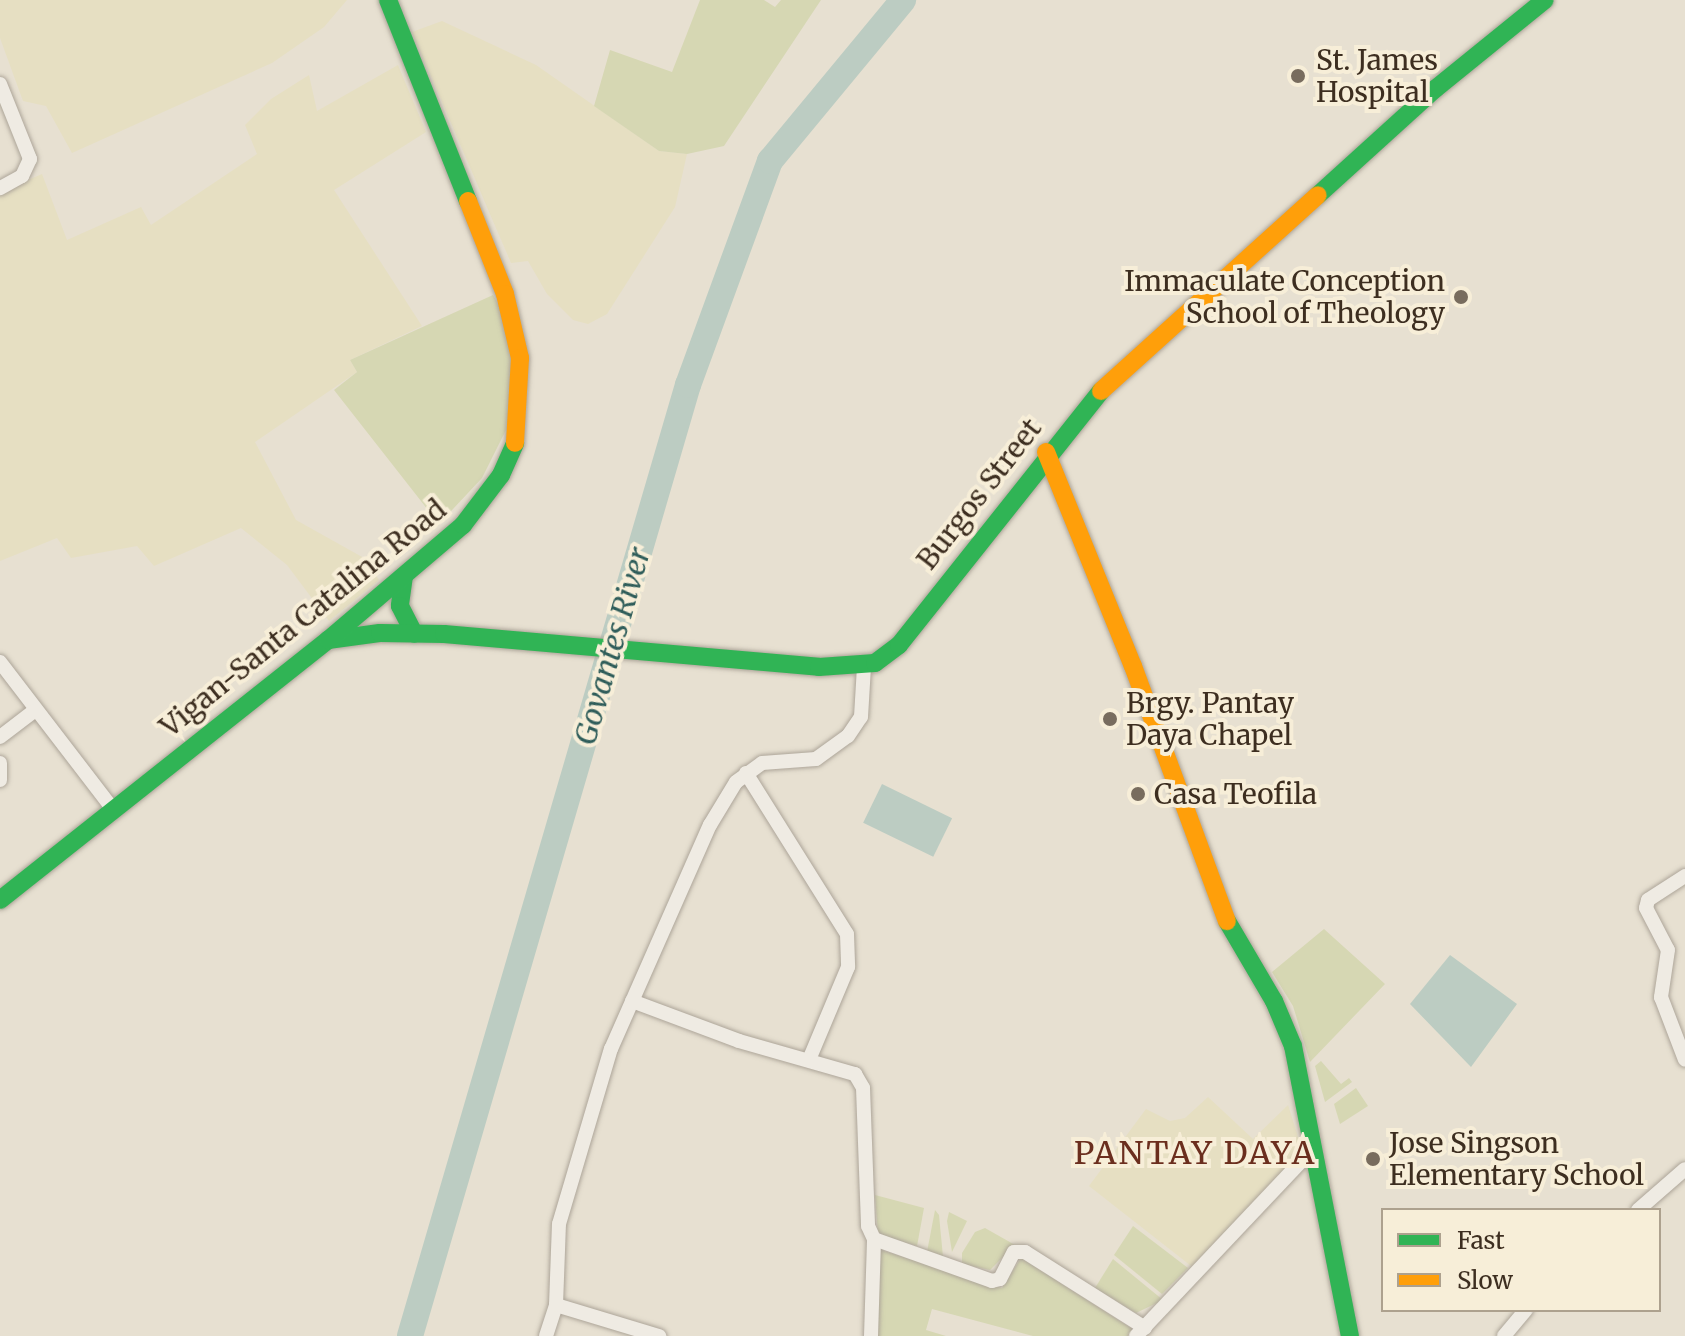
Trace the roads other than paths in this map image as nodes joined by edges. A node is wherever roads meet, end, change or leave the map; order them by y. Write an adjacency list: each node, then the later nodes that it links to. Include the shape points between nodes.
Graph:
1 (388, 0): 6 (main road, Vigan-Santa Catalina Road, via 505,294 520,358 516,442 501,475 463,525)
2 (1545, 0): 5 (main road, Burgos Street, via 1435,89 1131,361)
3 (0, 84): 4 (street, via 30,159 22,176)
4 (0, 188)
5 (1046, 452): 10 (main road, Burgos Street, via 899,645); 22 (main road, via 1133,666 1222,912 1286,1025)
6 (404, 576): 7 (main road, via 400,606); 8 (main road, Vigan-Santa Catalina Road)
7 (414, 634): 8 (main road); 10 (main road)
8 (328, 640): 16 (main road, Vigan-Santa Catalina Road)
9 (0, 662): 11 (street)
10 (864, 666): 14 (street, via 861,717 837,746 816,759 771,760)
11 (34, 711): 12 (street); 16 (street)
12 (0, 737)
13 (0, 763): 15 (street)
14 (746, 773): 19 (street, via 716,813); 20 (street, via 847,934 848,967)
15 (0, 780)
16 (113, 809): 18 (main road, Vigan-Santa Catalina Road)
17 (1685, 876): 21 (street, via 1648,900 1646,908 1668,950 1661,997)
18 (0, 900)
19 (632, 1001): 20 (street, via 739,1041); 26 (street, via 611,1049 566,1194 559,1224)
20 (809, 1060): 25 (street, via 845,1069 861,1082 868,1226)
21 (1685, 1060)
22 (1312, 1150): 28 (street); 32 (main road)
23 (1685, 1169): 24 (street)
24 (1640, 1208)
25 (874, 1239): 28 (street, via 992,1281 1000,1279 1014,1252 1025,1252); 31 (street)
26 (556, 1305): 29 (street); 30 (street)
27 (1524, 1312): 33 (street)
28 (1140, 1332)
29 (546, 1336)
30 (659, 1336)
31 (871, 1336)
32 (1350, 1336)
33 (1504, 1336)

